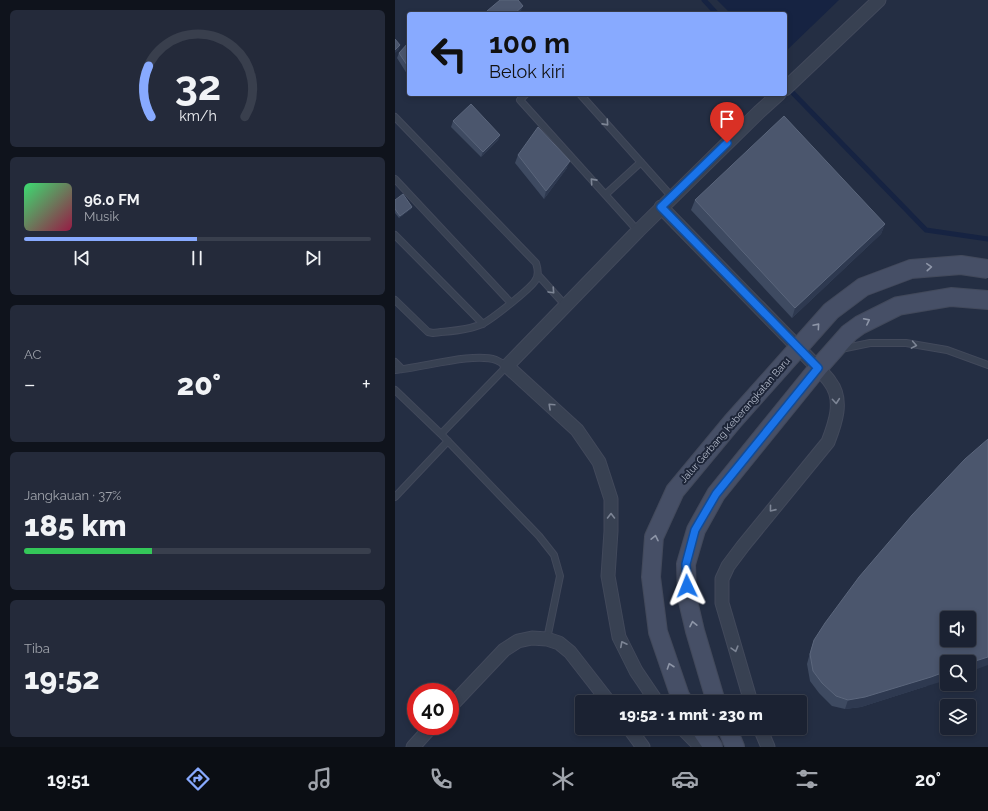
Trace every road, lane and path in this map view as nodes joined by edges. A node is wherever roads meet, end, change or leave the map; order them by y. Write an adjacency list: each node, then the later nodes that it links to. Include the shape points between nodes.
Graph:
1 (879, 0): 2 (street)
2 (787, 87)
3 (525, 96): 9 (lane, one-way to 3, via 520,100)
4 (582, 96): 7 (lane, one-way to 7)
5 (777, 96): 10 (street)
6 (395, 117): 15 (lane, via 536,263)
7 (641, 162): 9 (lane); 10 (lane)
8 (395, 179): 18 (lane)
9 (605, 194): 12 (lane)
10 (672, 197): 11 (street)
11 (661, 207): 12 (street); 25 (street)
12 (638, 231): 19 (street)
13 (395, 235): 20 (lane)
14 (988, 269): 35 (street, Jalur Gerbang Keberangkatan Baru, one-way to 14, bridge, via 658,632 651,577 654,537 675,491 733,421 831,311 863,287 911,269 961,265)
15 (538, 275): 18 (lane, via 535,282); 19 (lane, one-way to 19)
16 (395, 300): 20 (lane, via 428,332)
17 (988, 300): 21 (street, one-way to 17, via 860,325 898,306 951,297)
18 (511, 303): 20 (lane)
19 (566, 306): 24 (street)
20 (483, 324)
21 (833, 350): 23 (lane, one-way to 23, via 870,343 906,343 947,350); 25 (street)
22 (395, 362): 26 (lane)
23 (988, 365)
24 (507, 366): 26 (lane, via 483,358); 29 (lane); 34 (street, one-way to 24, via 619,637 608,576 611,499 599,462 577,430)
25 (818, 368): 36 (street, one-way to 25, via 687,597 686,564 695,530 716,494); 37 (street, one-way to 37, via 831,383 837,399 836,422 828,442 743,546 722,579 722,603)
26 (402, 369): 27 (lane)
27 (395, 370)
28 (395, 390): 29 (lane)
29 (441, 434): 30 (lane)
30 (448, 441): 31 (lane); 32 (lane, via 555,555 560,576)
31 (395, 497)
32 (547, 639): 33 (street, via 559,643 570,652); 38 (street, via 532,638 518,641 504,650)
33 (604, 695)
34 (652, 695)
35 (680, 695)
36 (714, 695)
37 (749, 695)
38 (459, 698)
39 (424, 735): 45 (street)
40 (634, 735): 46 (street)
41 (689, 735): 47 (street)
42 (705, 735): 48 (street)
43 (730, 735): 49 (street)
44 (763, 735): 50 (street)
45 (413, 747)
46 (643, 747)
47 (701, 747)
48 (713, 747)
49 (735, 747)
50 (768, 747)

